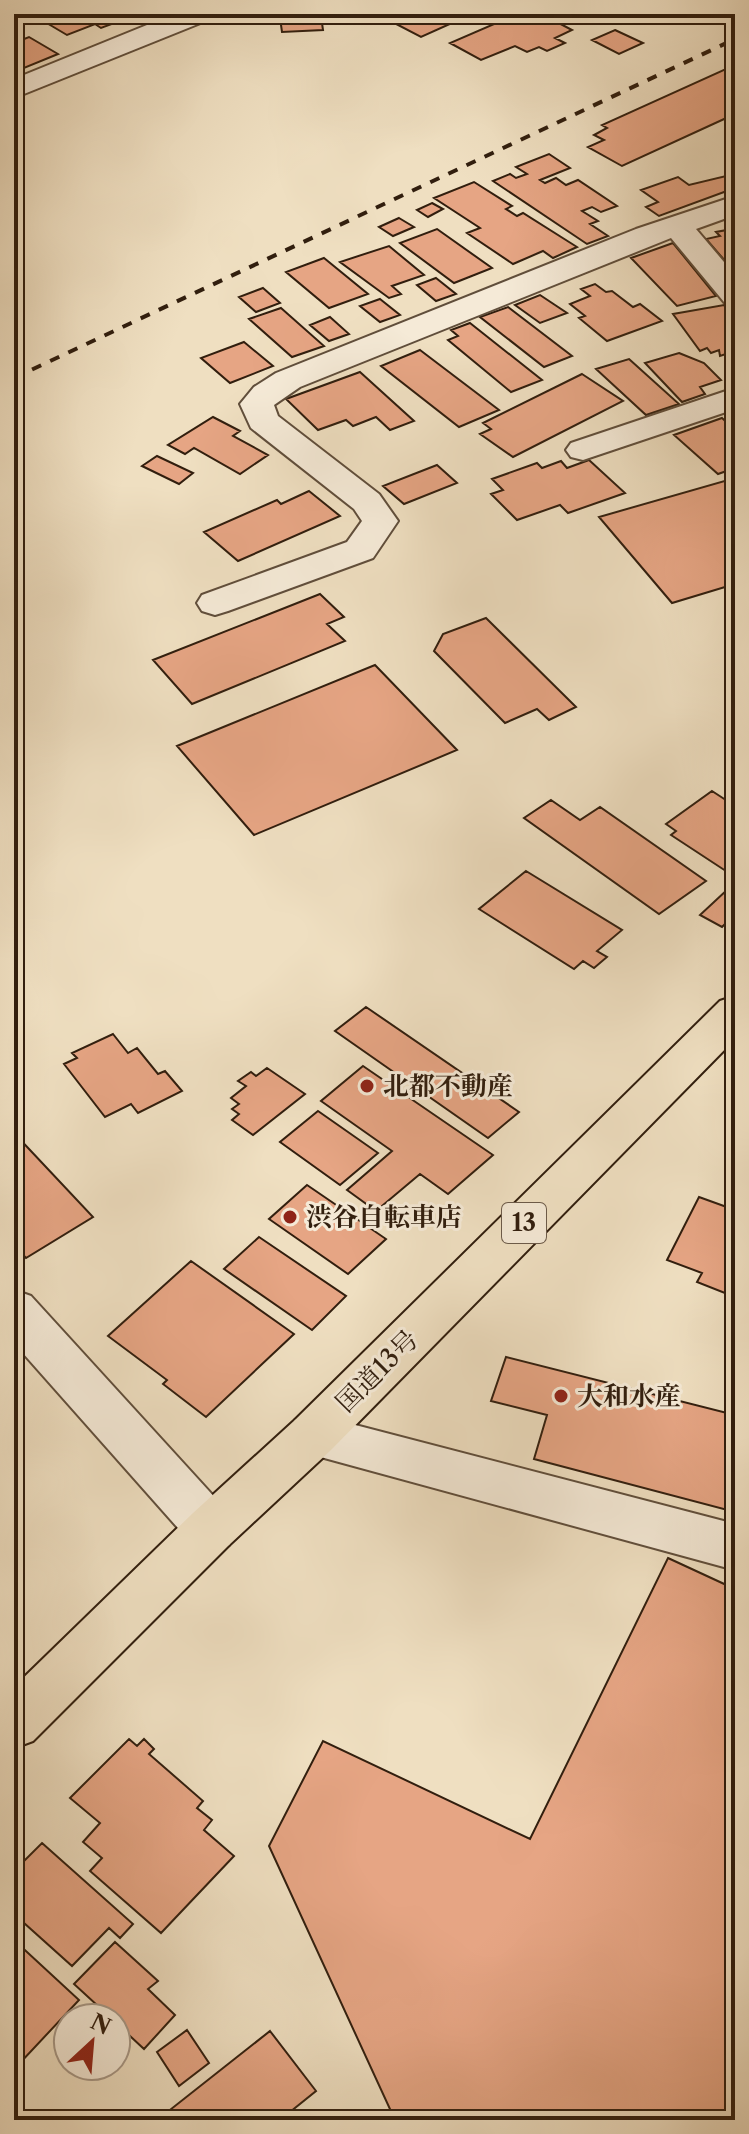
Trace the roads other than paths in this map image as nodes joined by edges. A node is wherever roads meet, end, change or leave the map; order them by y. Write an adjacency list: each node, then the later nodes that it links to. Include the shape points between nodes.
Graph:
1 (198, 14): 2 (street)
2 (14, 89)
3 (735, 205): 4 (street)
4 (677, 226): 5 (street); 8 (street, via 288,380 266,394 257,404 263,421 367,502 380,521 360,550)
5 (735, 295)
6 (735, 398): 7 (street)
7 (583, 450)
8 (215, 603)
9 (735, 1012): 11 (highway, 国道13号 / 13)
10 (14, 1310): 12 (street)
11 (313, 1435): 12 (highway, 国道13号 / 13); 13 (street)
12 (211, 1529): 14 (highway, 国道13号 / 13)
13 (735, 1547)
14 (14, 1723)

